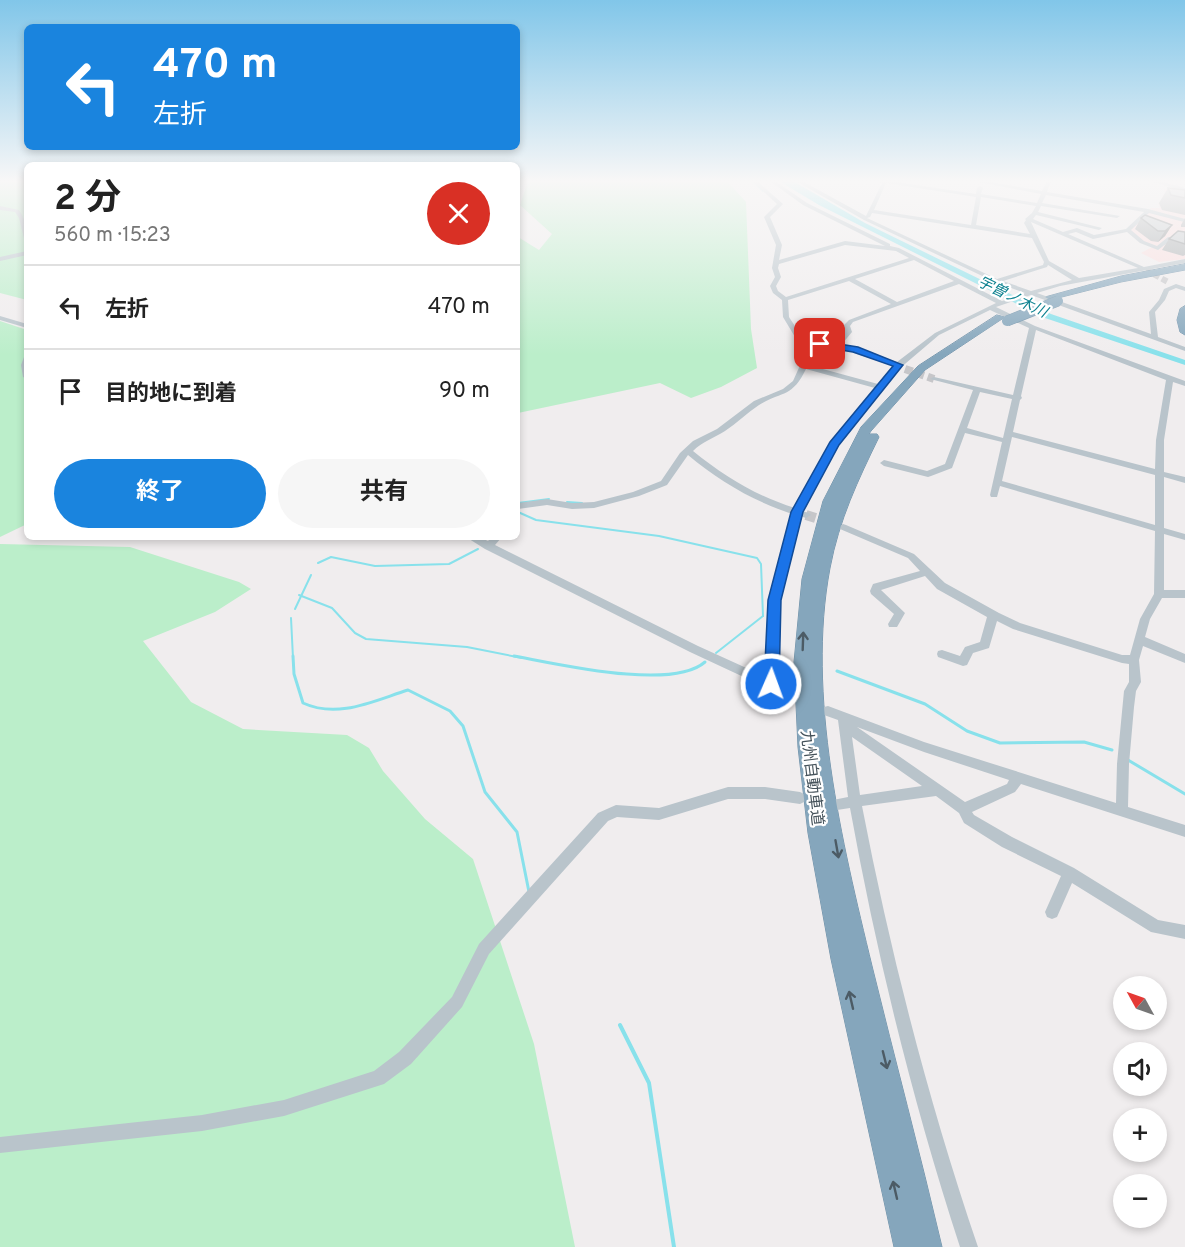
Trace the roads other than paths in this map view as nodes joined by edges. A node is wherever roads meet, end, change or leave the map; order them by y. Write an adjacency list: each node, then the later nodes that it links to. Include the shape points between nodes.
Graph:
1 (777, 239): 14 (street)
2 (877, 239): 8 (street)
3 (909, 239): 18 (street)
4 (1036, 239): 13 (street)
5 (1079, 239): 15 (street)
6 (1139, 239): 7 (street, via 1158,248)
7 (1169, 239)
8 (897, 249): 10 (street); 14 (street, via 845,243)
9 (24, 254): 11 (street)
10 (914, 258): 17 (street); 20 (street)
11 (0, 259)
12 (1185, 261): 15 (street)
13 (1047, 262): 18 (street, via 1045,266); 19 (street)
14 (776, 263): 25 (street, via 778,277 773,286)
15 (1144, 269): 19 (street)
16 (1185, 270): 28 (highway, 九州自動車道, bridge)
17 (850, 279): 25 (street); 26 (street)
18 (997, 280): 24 (street)
19 (1077, 280): 24 (street)
20 (960, 281): 26 (street); 28 (street)
21 (1168, 282): 22 (street)
22 (1176, 286): 23 (street); 33 (street, via 1166,290 1152,312)
23 (1185, 289)
24 (1030, 293): 28 (street); 33 (street)
25 (785, 299): 34 (street, via 786,317)
26 (897, 305): 35 (street, via 851,321 846,326 849,332)
27 (1185, 309): 32 (highway)
28 (1000, 310): 31 (street); 38 (street, via 937,334); 84 (highway, 九州自動車道, one-way to 28, via 841,957 810,788 802,671 804,611 824,514 838,477 872,420 891,396 933,357); 85 (highway, 九州自動車道, one-way to 85, via 901,399 882,423 849,480 836,518 823,566 817,614 816,694 826,789 860,959)
29 (0, 318): 30 (street)
30 (24, 325)
31 (1033, 327): 40 (street); 44 (street)
32 (1185, 332)
33 (1155, 337): 36 (street)
34 (802, 342): 35 (street); 37 (street)
35 (837, 345): 38 (street)
36 (1185, 349)
37 (805, 367): 42 (street); 47 (street, via 786,391 757,403)
38 (900, 367): 42 (street)
39 (934, 379): 43 (street)
40 (1170, 379): 41 (street); 49 (street)
41 (1185, 384)
42 (881, 387): 54 (street, via 834,444)
43 (978, 388): 44 (street); 45 (street)
44 (1018, 398): 46 (street)
45 (964, 430): 46 (street); 48 (street, via 949,466 928,474)
46 (1008, 437): 49 (street); 51 (street)
47 (688, 451): 53 (street, via 664,483 636,494 594,505 547,502); 54 (street, via 742,491)
48 (884, 463)
49 (1159, 474): 50 (street); 56 (street)
50 (1185, 480)
51 (996, 482): 52 (street); 56 (street)
52 (994, 495)
53 (520, 506)
54 (802, 514): 60 (street, via 774,600 776,686)
55 (843, 527): 61 (street, via 911,556)
56 (1159, 530): 57 (street); 62 (street)
57 (1185, 537)
58 (476, 540): 60 (street)
59 (494, 540): 60 (street)
60 (488, 547)
61 (928, 572): 64 (street, via 941,586); 65 (street, via 877,587 880,598 900,613)
62 (1159, 594): 63 (street); 66 (street)
63 (1185, 594)
64 (993, 615): 67 (street, via 985,645 969,650 963,662); 69 (street, via 1017,626)
65 (893, 624)
66 (1139, 639): 68 (street); 69 (street)
67 (942, 654)
68 (1185, 659)
69 (1134, 660): 78 (street)
70 (828, 711): 71 (street)
71 (844, 721): 72 (street); 73 (street); 76 (street)
72 (1018, 778): 77 (street, via 1011,788); 78 (street)
73 (938, 790): 76 (street); 77 (street)
74 (800, 798): 83 (street, via 765,792 728,793 659,814 616,811 603,817 484,949 457,1002 405,1058 378,1078 284,1108 202,1123)
75 (837, 804): 76 (street)
76 (856, 804): 86 (street, via 895,992 944,1175)
77 (964, 809): 80 (street, via 969,819)
78 (1122, 812): 79 (street)
79 (1185, 831)
80 (1069, 873): 81 (street); 82 (street, via 1155,927)
81 (1052, 912)
82 (1185, 932)
83 (0, 1144)
84 (908, 1247)
85 (929, 1247)
86 (969, 1247)

